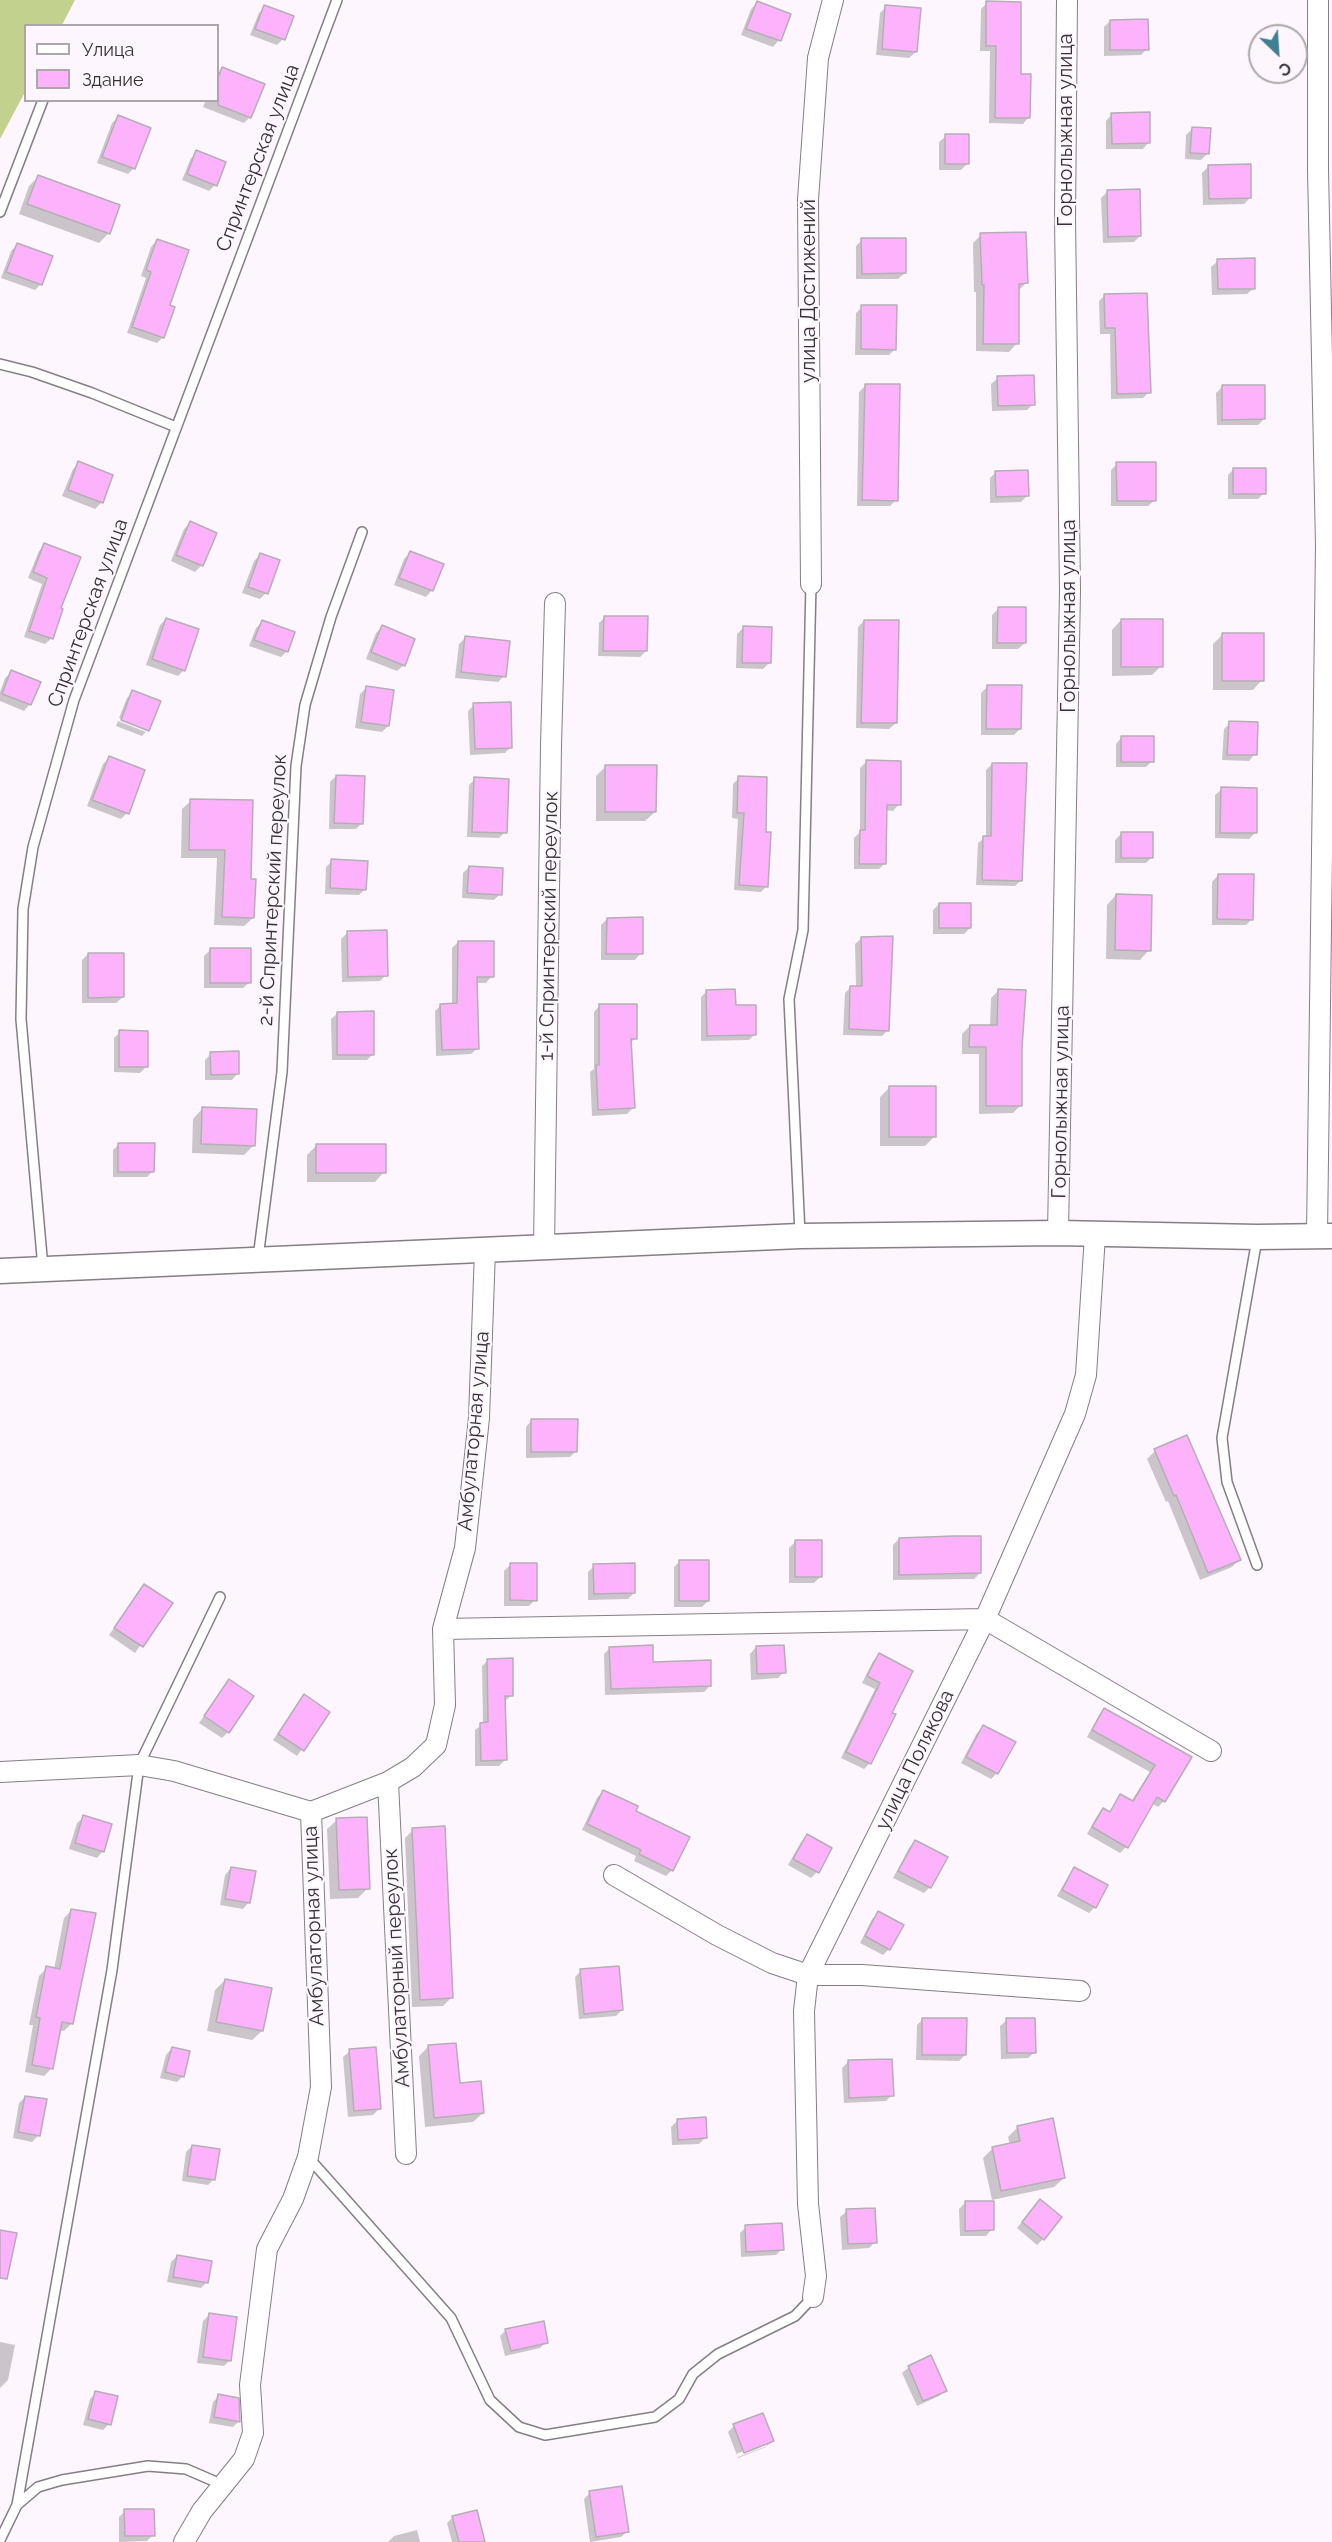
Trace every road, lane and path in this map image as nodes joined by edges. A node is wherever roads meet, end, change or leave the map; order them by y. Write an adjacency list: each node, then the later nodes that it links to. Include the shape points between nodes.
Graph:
1 (338, 0): 8 (lane, Спринтерская улица)
2 (833, 0): 10 (street, улица Достижений, via 818,58 808,200)
3 (1067, 0): 12 (street, Горнолыжная улица, via 1065,218 1070,590)
4 (1318, 0): 14 (street, via 1326,545)
5 (42, 102): 6 (lane)
6 (0, 212)
7 (0, 364): 8 (lane, via 92,393)
8 (176, 427): 20 (lane, Спринтерская улица, via 74,700 33,847 23,909 21,1019)
9 (362, 532): 19 (lane, 2-й Спринтерский переулок, via 305,705 296,766 282,1072)
10 (811, 584): 15 (lane, via 804,930 789,999)
11 (555, 603): 17 (street, 1-й Спринтерский переулок)
12 (1058, 1233): 13 (street); 15 (street)
13 (1095, 1235): 16 (street); 24 (street, улица Полякова, via 1086,1375 1075,1414)
14 (1325, 1235): 16 (street)
15 (800, 1236): 17 (street)
16 (1257, 1237): 22 (lane, via 1222,1438 1227,1482)
17 (544, 1248): 18 (street)
18 (485, 1250): 19 (street); 25 (street, Амбулаторная улица, via 479,1418 465,1548)
19 (258, 1258): 20 (street)
20 (43, 1268): 21 (street)
21 (0, 1271)
22 (1257, 1565)
23 (220, 1597): 27 (lane)
24 (985, 1619): 25 (street); 26 (street); 32 (street, улица Полякова)
25 (443, 1629): 29 (street, Амбулаторная улица, via 445,1706 436,1745 413,1767)
26 (1211, 1751)
27 (139, 1765): 28 (street); 30 (street, via 174,1771); 38 (lane, via 112,1970)
28 (0, 1772)
29 (388, 1782): 30 (street, Амбулаторная улица); 34 (street, Амбулаторный переулок)
30 (311, 1812): 35 (street, Амбулаторная улица, via 321,2087)
31 (614, 1875): 32 (street, via 717,1935 772,1963)
32 (808, 1975): 33 (street, via 862,1975); 36 (street, улица Полякова, via 804,2022 808,2204 816,2276)
33 (1080, 1991)
34 (406, 2154)
35 (309, 2157): 36 (lane, via 452,2318 490,2400 519,2427 545,2435 655,2417 679,2398 693,2374 718,2354 795,2316); 37 (street, Амбулаторная улица, via 293,2199 267,2248 250,2385 253,2433 244,2459)
36 (813, 2297)
37 (223, 2485): 38 (lane, via 186,2469 148,2466 38,2487); 40 (street, Амбулаторная улица)
38 (17, 2505): 39 (lane)
39 (0, 2540)
40 (184, 2542)

